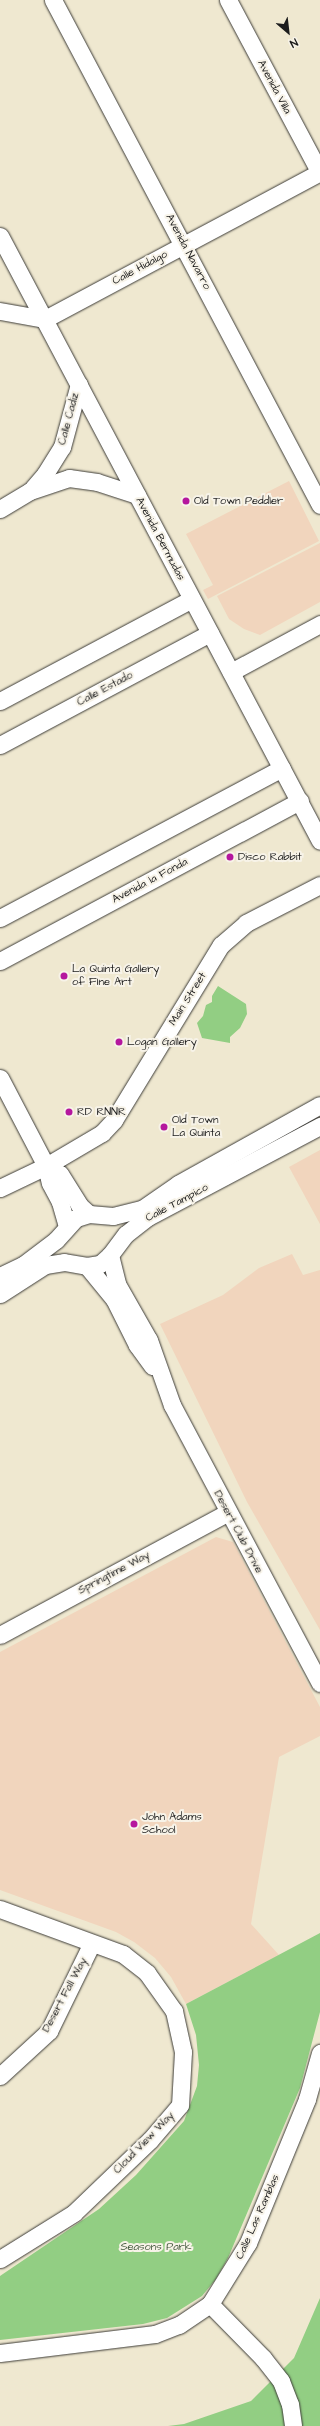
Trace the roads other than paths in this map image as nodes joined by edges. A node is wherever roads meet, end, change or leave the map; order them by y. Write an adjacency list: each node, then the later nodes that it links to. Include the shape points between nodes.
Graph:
1 (53, 0): 5 (street, Avenida Navarro)
2 (228, 0): 3 (street, Avenida Villa)
3 (320, 173): 5 (street, Calle Hidalgo)
4 (0, 236): 7 (street, Avenida Bermudas)
5 (184, 245): 7 (street, Calle Hidalgo); 11 (street, Avenida Navarro)
6 (0, 311): 7 (street)
7 (45, 319): 8 (street, Avenida Bermudas)
8 (79, 384): 9 (street, Calle Cadiz, via 62,447 45,474); 10 (street, Avenida Bermudas)
9 (30, 490): 10 (street, Calle Cadiz, via 69,478 97,482); 12 (street, Calle Cadiz)
10 (137, 495): 13 (street, Avenida Bermudas)
11 (319, 499)
12 (0, 509)
13 (192, 599): 15 (street, Avenida Bermudas); 17 (street)
14 (320, 624): 16 (street)
15 (210, 633): 16 (street, Avenida Bermudas); 18 (street, Calle Estado)
16 (231, 672): 19 (street, Avenida Bermudas)
17 (0, 701)
18 (0, 745)
19 (282, 768): 20 (street, Avenida Bermudas); 23 (street)
20 (300, 801): 21 (street, Avenida Bermudas); 24 (street, Avenida la Fonda)
21 (320, 841)
22 (320, 885): 28 (street, Main Street, via 231,933 221,945 114,1120 88,1143)
23 (0, 918)
24 (0, 961)
25 (0, 1078): 28 (street, Desert Club Drive)
26 (320, 1105): 30 (street, Calle Tampico, via 178,1184 142,1209 113,1216)
27 (320, 1126): 32 (street, Calle Tampico, via 148,1217 126,1234)
28 (46, 1166): 29 (street, Main Street); 30 (street, Desert Club Drive, via 60,1174 79,1205); 31 (street, Desert Club Drive, via 50,1183 60,1202)
29 (0, 1188)
30 (92, 1214): 31 (street, Calle Tampico, via 76,1218); 32 (street, Desert Club Drive, via 103,1218 113,1229)
31 (66, 1228): 33 (street, Desert Club Drive, via 65,1250); 34 (street, Calle Tampico, via 56,1240 23,1265)
32 (112, 1252): 33 (street, Calle Tampico, via 100,1264); 36 (street, Desert Club Drive, via 117,1284 149,1340)
33 (83, 1265): 35 (street, Calle Tampico, via 64,1262 45,1265); 36 (street, Desert Club Drive, via 114,1299 137,1345)
34 (0, 1276)
35 (0, 1294)
36 (162, 1378): 37 (street, Desert Club Drive, via 172,1405)
37 (228, 1512): 38 (street, Springtime Way); 39 (street, Desert Club Drive)
38 (0, 1634)
39 (320, 1683)
40 (0, 1909): 41 (street, Cloud View Way)
41 (91, 1945): 43 (street, Desert Fall Way, via 49,2031); 44 (street, Cloud View Way, via 123,1954 147,1973 174,2011 183,2052 180,2105 150,2140 74,2213)
42 (320, 2053): 45 (street, Calle Las Ramblas, via 307,2099 248,2243)
43 (0, 2076)
44 (0, 2259)
45 (210, 2304): 46 (street, Calle Las Ramblas, via 179,2325 154,2334); 47 (street, via 263,2358 281,2381 290,2404)
46 (0, 2353)
47 (293, 2426)

